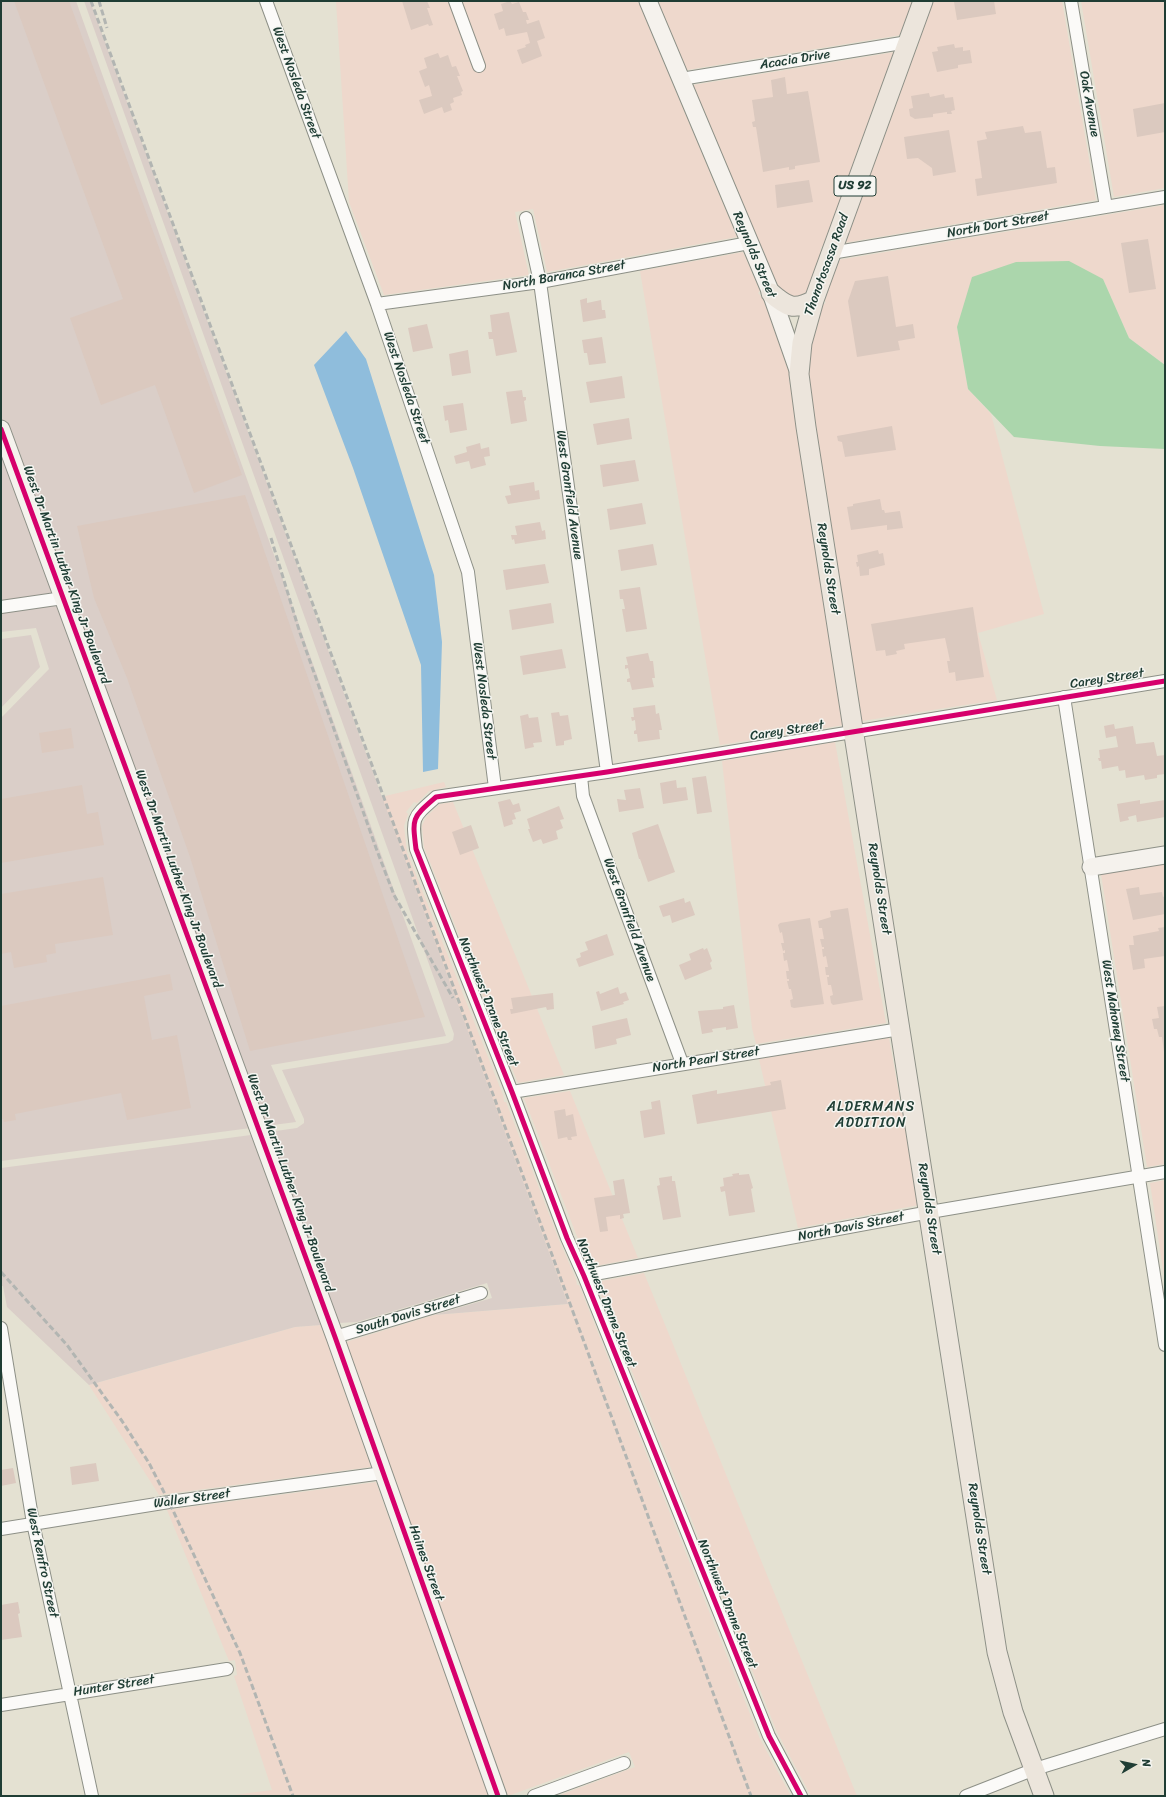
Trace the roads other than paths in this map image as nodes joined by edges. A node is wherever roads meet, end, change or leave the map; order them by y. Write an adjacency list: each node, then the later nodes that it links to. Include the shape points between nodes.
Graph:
1 (266, 1): 17 (street, West Nosleda Street)
2 (455, 1): 7 (street)
3 (648, 1): 8 (street, Reynolds Street)
4 (923, 1): 6 (main road, Thonotosassa Road / US 92)
5 (1071, 1): 10 (street, Oak Avenue)
6 (908, 42): 8 (street, Acacia Drive); 13 (main road, Thonotosassa Road / US 92)
7 (478, 66)
8 (681, 79): 12 (street, Reynolds Street)
9 (1165, 197): 10 (street, North Dort Street)
10 (1106, 207): 13 (street, North Dort Street)
11 (526, 218): 14 (street, West Granfield Avenue)
12 (749, 243): 14 (street, North Baranca Street); 15 (street, Reynolds Street)
13 (831, 253): 16 (main road, Thonotosassa Road / US 92)
14 (540, 282): 17 (street, North Baranca Street); 25 (street, West Granfield Avenue)
15 (771, 293): 16 (main road, via 784,304 794,307 803,306); 18 (street, Reynolds Street)
16 (814, 300): 18 (main road, Thonotosassa Road / US 92, via 804,337)
17 (377, 304): 27 (street, West Nosleda Street, via 468,572)
18 (799, 374): 24 (main road, Reynolds Street / US 92)
19 (1, 429): 20 (street, West Dr Martin Luther King Jr Boulevard)
20 (63, 598): 21 (street); 40 (street, West Dr Martin Luther King Jr Boulevard)
21 (1, 607)
22 (1165, 681): 23 (street, Carey Street)
23 (1064, 697): 24 (street, Carey Street); 30 (street, West Mahoney Street)
24 (854, 731): 25 (street, Carey Street); 31 (main road, Reynolds Street / US 92)
25 (607, 772): 26 (street, Carey Street)
26 (581, 776): 27 (street, Carey Street); 32 (street, West Granfield Avenue, via 583,796)
27 (495, 788): 28 (street, Carey Street, via 436,797)
28 (418, 812): 33 (street, Northwest Drane Street, via 413,825 416,849)
29 (1165, 855): 30 (street)
30 (1091, 867): 35 (street, West Mahoney Street)
31 (900, 1028): 32 (street, North Pearl Street); 36 (main road, Reynolds Street / US 92)
32 (682, 1063): 33 (street, North Pearl Street)
33 (512, 1092): 37 (street, Northwest Drane Street)
34 (1165, 1172): 35 (street, North Davis Street)
35 (1140, 1176): 36 (street, North Davis Street); 41 (street, West Mahoney Street)
36 (930, 1212): 37 (street, North Davis Street); 50 (main road, Reynolds Street / US 92, via 998,1652 1013,1712)
37 (584, 1276): 54 (street, Northwest Drane Street, via 768,1736)
38 (481, 1293): 40 (street, South Davis Street)
39 (1, 1328): 43 (street, West Renfro Street)
40 (335, 1337): 42 (street, Haines Street)
41 (1165, 1345)
42 (383, 1474): 43 (street, Waller Street); 52 (street, Haines Street)
43 (33, 1523): 44 (street, Waller Street); 46 (street, West Renfro Street)
44 (1, 1529)
45 (227, 1669): 46 (street, Hunter Street)
46 (70, 1693): 47 (street, Hunter Street); 51 (street, West Renfro Street)
47 (1, 1705)
48 (1165, 1728): 50 (street)
49 (624, 1763): 53 (street)
50 (1035, 1770): 55 (street); 56 (main road, Reynolds Street / US 92)
51 (92, 1796)
52 (498, 1796)
53 (534, 1796)
54 (801, 1796)
55 (966, 1796)
56 (1044, 1796)

